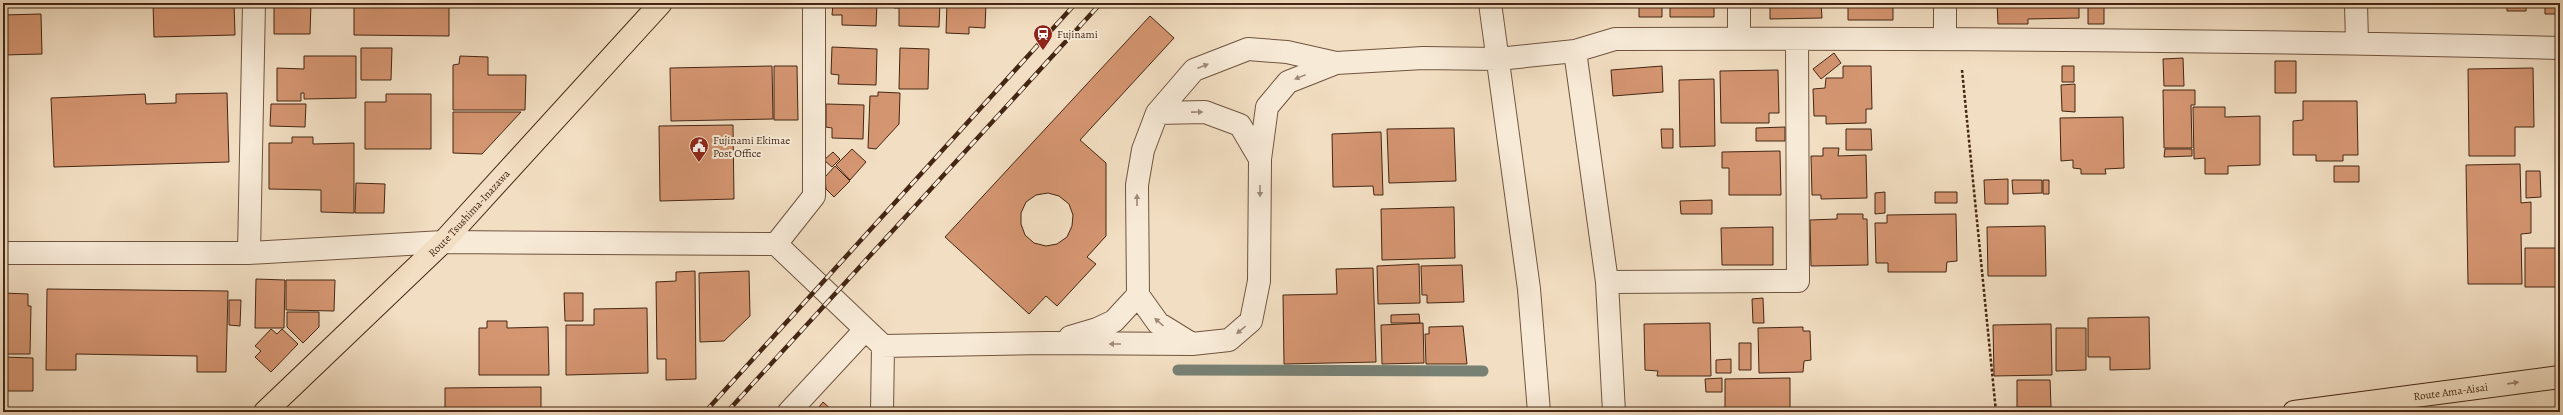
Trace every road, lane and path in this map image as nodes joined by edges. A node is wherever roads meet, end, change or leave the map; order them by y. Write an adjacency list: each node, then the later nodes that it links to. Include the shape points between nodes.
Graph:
1 (254, 3): 21 (street)
2 (661, 3): 18 (main road, Route Tsushima-Inazawa)
3 (814, 3): 19 (street, via 814,196)
4 (1490, 3): 14 (street)
5 (1739, 3): 8 (street)
6 (1946, 3): 10 (street)
7 (2356, 3): 11 (street)
8 (1739, 39): 9 (street); 13 (street, via 1615,39)
9 (1797, 39): 10 (street); 22 (street, via 1798,280)
10 (1952, 39): 11 (street); 34 (path)
11 (2357, 43): 12 (street)
12 (2560, 48)
13 (1575, 51): 14 (street); 22 (street)
14 (1498, 59): 15 (street, via 1423,58); 32 (street, via 1529,289)
15 (1336, 63): 16 (street, one-way to 15, via 1194,70 1248,49 1287,52); 17 (street, one-way to 17, via 1288,82 1267,107)
16 (1157, 113): 17 (street, one-way to 17, via 1205,112 1240,125); 23 (street, one-way to 16, via 1137,185 1143,150)
17 (1260, 159): 26 (street, one-way to 26, via 1259,281 1252,321 1229,340)
18 (443, 242): 19 (street); 21 (street); 29 (main road, Route Tsushima-Inazawa)
19 (776, 244): 24 (street)
20 (3, 253): 21 (street)
21 (248, 253)
22 (1607, 282): 33 (street)
23 (1138, 295): 25 (street, via 1114,321 1097,329); 26 (street, one-way to 23, via 1158,323)
24 (865, 330): 27 (street); 30 (street)
25 (1048, 343): 26 (street, one-way to 25); 27 (street)
26 (1192, 344)
27 (882, 346): 31 (street)
28 (2560, 377): 35 (main road, Route Ama-Aisai, one-way to 28)
29 (265, 412)
30 (789, 412)
31 (882, 412)
32 (1539, 412)
33 (1614, 412)
34 (1996, 412)
35 (2294, 412)

